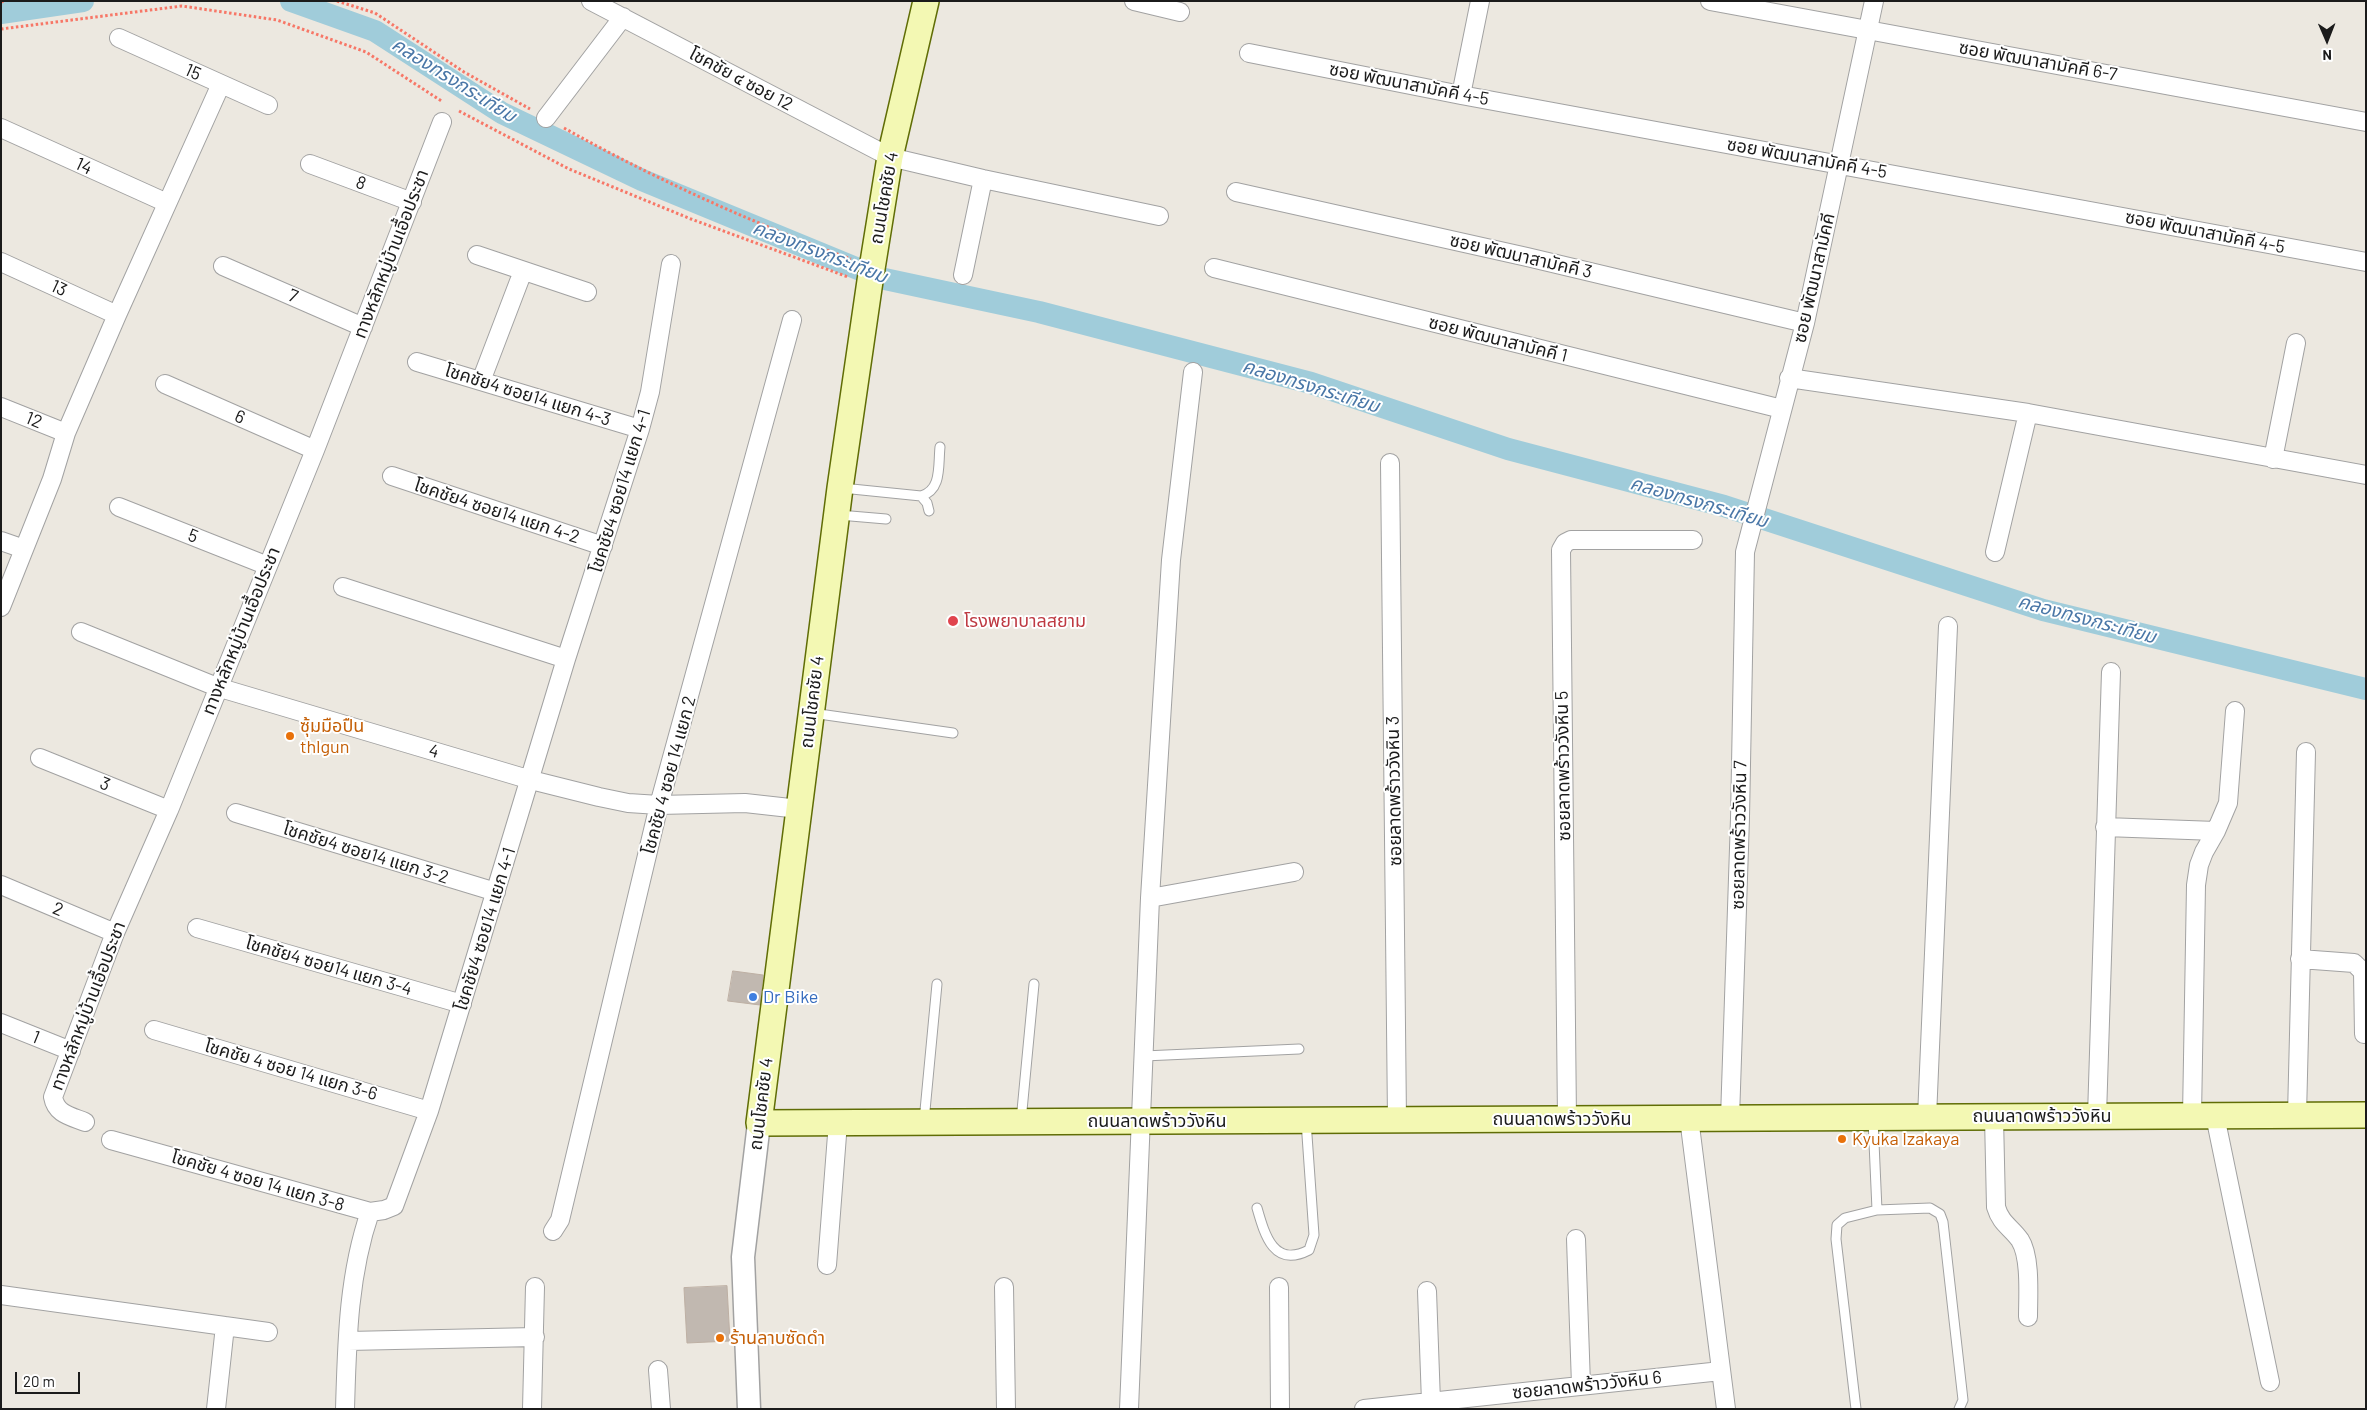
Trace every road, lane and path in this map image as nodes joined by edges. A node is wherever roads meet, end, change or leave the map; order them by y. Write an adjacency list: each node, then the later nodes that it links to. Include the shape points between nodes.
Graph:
1 (337, 1): 16 (path, via 375,13 464,72)
2 (591, 1): 9 (street, โชคชัย ๔ ซอย 12)
3 (926, 1): 20 (main road, ถนนโชคชัย 4)
4 (1134, 1): 8 (street)
5 (1480, 1): 14 (street)
6 (1710, 1): 10 (street, ซอย พัฒนาสามัคคี 6-7)
7 (1874, 1): 10 (street, ซอย พัฒนาสามัคคี)
8 (1180, 12)
9 (623, 17): 16 (street); 20 (street, โชคชัย ๔ ซอย 12)
10 (1868, 30): 18 (street, ซอย พัฒนาสามัคคี 6-7); 22 (street, ซอย พัฒนาสามัคคี)
11 (118, 38): 13 (street, 15)
12 (1249, 53): 14 (street, ซอย พัฒนาสามัคคี 4-5)
13 (221, 84): 15 (street, 15); 26 (street)
14 (1462, 95): 22 (street, ซอย พัฒนาสามัคคี 4-5)
15 (268, 105)
16 (546, 118): 35 (path, via 672,185)
17 (442, 122): 25 (street, ทางหลักหมู่บ้านเอื้อประชา)
18 (2366, 122)
19 (1, 128): 26 (street, 14)
20 (890, 157): 23 (street, โชคชัย ๔ ซอย 12); 35 (main road, ถนนโชคชัย 4)
21 (310, 164): 25 (street, 8)
22 (1839, 164): 30 (street, ซอย พัฒนาสามัคคี 4-5); 40 (street, ซอย พัฒนาสามัคคี)
23 (983, 179): 27 (street, โชคชัย ๔ ซอย 12); 36 (street)
24 (1236, 192): 40 (street, ซอย พัฒนาสามัคคี 3, via 1518,254)
25 (412, 202): 41 (street, ทางหลักหมู่บ้านเอื้อประชา)
26 (167, 203): 38 (street)
27 (1159, 216)
28 (477, 255): 34 (street)
29 (1, 262): 38 (street, 13)
30 (2366, 262)
31 (671, 264): 51 (street, โชคชัย4 ซอย14 แยก 4-1, via 650,392)
32 (224, 266): 41 (street, 7)
33 (1214, 268): 49 (street, ซอย พัฒนาสามัคคี 1)
34 (523, 271): 37 (street); 46 (street)
35 (872, 272): 59 (main road, ถนนโชคชัย 4)
36 (963, 275)
37 (586, 292)
38 (117, 315): 52 (street)
39 (792, 320): 85 (street, โชคชัย 4 ซอย 14 แยก 2)
40 (1805, 323): 45 (street, ซอย พัฒนาสามัคคี)
41 (363, 327): 54 (street, ทางหลักหมู่บ้านเอื้อประชา)
42 (2296, 343): 55 (street)
43 (416, 362): 46 (street, โชคชัย4 ซอย14 แยก 4-3)
44 (1193, 372): 94 (street, via 1171,560)
45 (1790, 378): 49 (street, ซอย พัฒนาสามัคคี); 50 (street)
46 (482, 381): 51 (street, โชคชัย4 ซอย14 แยก 4-3)
47 (165, 384): 54 (street, 6)
48 (1, 407): 52 (street, 12)
49 (1782, 409): 69 (street, ซอย พัฒนาสามัคคี)
50 (2028, 413): 55 (street); 70 (street)
51 (640, 428): 67 (street, โชคชัย4 ซอย14 แยก 4-1)
52 (66, 433): 68 (street)
53 (940, 448): 60 (lane, via 937,485 930,494)
54 (315, 450): 71 (street, ทางหลักหมู่บ้านเอื้อประชา)
55 (2273, 459): 57 (street)
56 (1390, 464): 117 (street, ซอยลาดพร้าววังหิน 3)
57 (2366, 475)
58 (392, 476): 67 (street, โชคชัย4 ซอย14 แยก 4-2)
59 (840, 488): 60 (lane); 63 (main road, ถนนโชคชัย 4)
60 (920, 496): 62 (lane)
61 (119, 507): 71 (street, 5)
62 (929, 511)
63 (836, 514): 64 (lane); 80 (main road, ถนนโชคชัย 4)
64 (886, 518)
65 (1693, 540): 118 (street, ซอยลาดพร้าววังหิน 5, via 1571,540 1561,550)
66 (1, 541): 68 (street)
67 (603, 546): 76 (street, โชคชัย4 ซอย14 แยก 4-1)
68 (24, 550): 73 (street)
69 (1744, 552): 116 (street, ซอยลาดพร้าววังหิน 7, via 1740,818)
70 (1995, 552)
71 (268, 566): 78 (street, ทางหลักหมู่บ้านเอื้อประชา)
72 (344, 587): 76 (street)
73 (1, 607)
74 (1948, 626): 114 (street)
75 (81, 632): 78 (street, 4)
76 (566, 659): 84 (street, โชคชัย4 ซอย14 แยก 4-1)
77 (2111, 672): 89 (street)
78 (217, 687): 84 (street, 4); 87 (street, ทางหลักหมู่บ้านเอื้อประชา)
79 (2235, 711): 90 (street, via 2228,802)
80 (811, 713): 81 (lane); 86 (main road, ถนนโชคชัย 4)
81 (953, 733)
82 (2306, 752): 97 (street)
83 (40, 758): 87 (street, 3)
84 (531, 780): 85 (street, 4, via 628,803); 93 (street, โชคชัย4 ซอย14 แยก 4-1)
85 (659, 805): 86 (street, 4, via 745,804); 131 (street, โชคชัย 4 ซอย 14 แยก 2, via 560,1220)
86 (799, 809): 125 (main road, ถนนโชคชัย 4)
87 (169, 810): 96 (street, ทางหลักหมู่บ้านเอื้อประชา)
88 (236, 814): 93 (street, โชคชัย4 ซอย14 แยก 3-2)
89 (2105, 827): 90 (street); 111 (street)
90 (2216, 831): 112 (street, via 2199,865 2196,885)
91 (1294, 872): 94 (street)
92 (1, 885): 96 (street, 2)
93 (496, 892): 100 (street, โชคชัย4 ซอย14 แยก 4-1)
94 (1150, 898): 106 (street)
95 (196, 928): 100 (street, โชคชัย4 ซอย14 แยก 3-4)
96 (115, 933): 105 (street, ทางหลักหมู่บ้านเอื้อประชา)
97 (2300, 960): 103 (street, via 2354,963 2363,972); 108 (street)
98 (937, 984): 124 (lane)
99 (1034, 984): 120 (lane)
100 (462, 1004): 107 (street, โชคชัย4 ซอย14 แยก 4-1)
101 (1, 1023): 105 (street, 1)
102 (154, 1030): 107 (street, โชคชัย 4 ซอย 14 แยก 3-6)
103 (2364, 1034)
104 (1299, 1049): 106 (lane)
105 (71, 1051): 122 (street, ทางหลักหมู่บ้านเอื้อประชา, via 53,1097 55,1107 62,1113)
106 (1144, 1056): 121 (street)
107 (429, 1111): 127 (street, โชคชัย4 ซอย14 แยก 4-1)
108 (2297, 1115): 109 (main road, ถนนลาดพร้าววังหิน); 112 (main road, ถนนลาดพร้าววังหิน)
109 (2366, 1115)
110 (1994, 1116): 111 (main road, ถนนลาดพร้าววังหิน); 114 (main road, ถนนลาดพร้าววังหิน); 139 (street, via 1996,1207 1999,1219 2021,1241 2026,1255)
111 (2097, 1116): 112 (main road, ถนนลาดพร้าววังหิน)
112 (2204, 1116): 146 (street)
113 (1873, 1117): 114 (main road, ถนนลาดพร้าววังหิน); 116 (main road, ถนนลาดพร้าววังหิน); 129 (lane)
114 (1927, 1117)
115 (1689, 1118): 116 (main road, ถนนลาดพร้าววังหิน); 118 (main road, ถนนลาดพร้าววังหิน); 145 (street)
116 (1730, 1118)
117 (1398, 1119): 118 (main road, ถนนลาดพร้าววังหิน); 119 (main road, ถนนลาดพร้าววังหิน)
118 (1567, 1119)
119 (1306, 1120): 121 (main road, ถนนลาดพร้าววังหิน); 128 (lane, via 1314,1235 1309,1250 1297,1256 1287,1256 1275,1249 1265,1234)
120 (1021, 1121): 121 (main road, ถนนลาดพร้าววังหิน); 124 (main road, ถนนลาดพร้าววังหิน)
121 (1142, 1121): 155 (street)
122 (85, 1122)
123 (838, 1122): 124 (main road, ถนนลาดพร้าววังหิน); 125 (main road, ถนนลาดพร้าววังหิน); 133 (street)
124 (924, 1122)
125 (759, 1123): 153 (street, ถนนโชคชัย 4, via 743,1257)
126 (111, 1140): 130 (street, โชคชัย 4 ซอย 14 แยก 3-8)
127 (399, 1196): 130 (street, โชคชัย 4 ซอย 14 แยก 3-8, via 394,1206)
128 (1257, 1208)
129 (1877, 1210): 159 (lane, via 1845,1218 1837,1225); 160 (lane, via 1930,1208 1940,1214 1963,1400)
130 (370, 1212): 143 (street, via 354,1268)
131 (553, 1231)
132 (1576, 1239): 147 (street)
133 (827, 1265)
134 (535, 1287): 142 (street)
135 (1004, 1287): 154 (street)
136 (1279, 1287): 156 (street)
137 (1427, 1291): 148 (street)
138 (1, 1295): 140 (street)
139 (2028, 1317)
140 (225, 1326): 141 (street); 149 (street)
141 (268, 1332)
142 (535, 1337): 143 (street); 151 (street)
143 (348, 1341): 150 (street)
144 (658, 1370): 152 (street)
145 (1721, 1371): 147 (street, ซอยลาดพร้าววังหิน 6); 158 (street)
146 (2270, 1382)
147 (1581, 1385): 148 (street, ซอยลาดพร้าววังหิน 6)
148 (1431, 1402): 157 (street, ซอยลาดพร้าววังหิน 6)
149 (216, 1409)
150 (346, 1409)
151 (532, 1409)
152 (660, 1409)
153 (749, 1409)
154 (1006, 1409)
155 (1129, 1409)
156 (1280, 1409)
157 (1364, 1409)
158 (1726, 1409)
159 (1856, 1409)
160 (1959, 1409)

